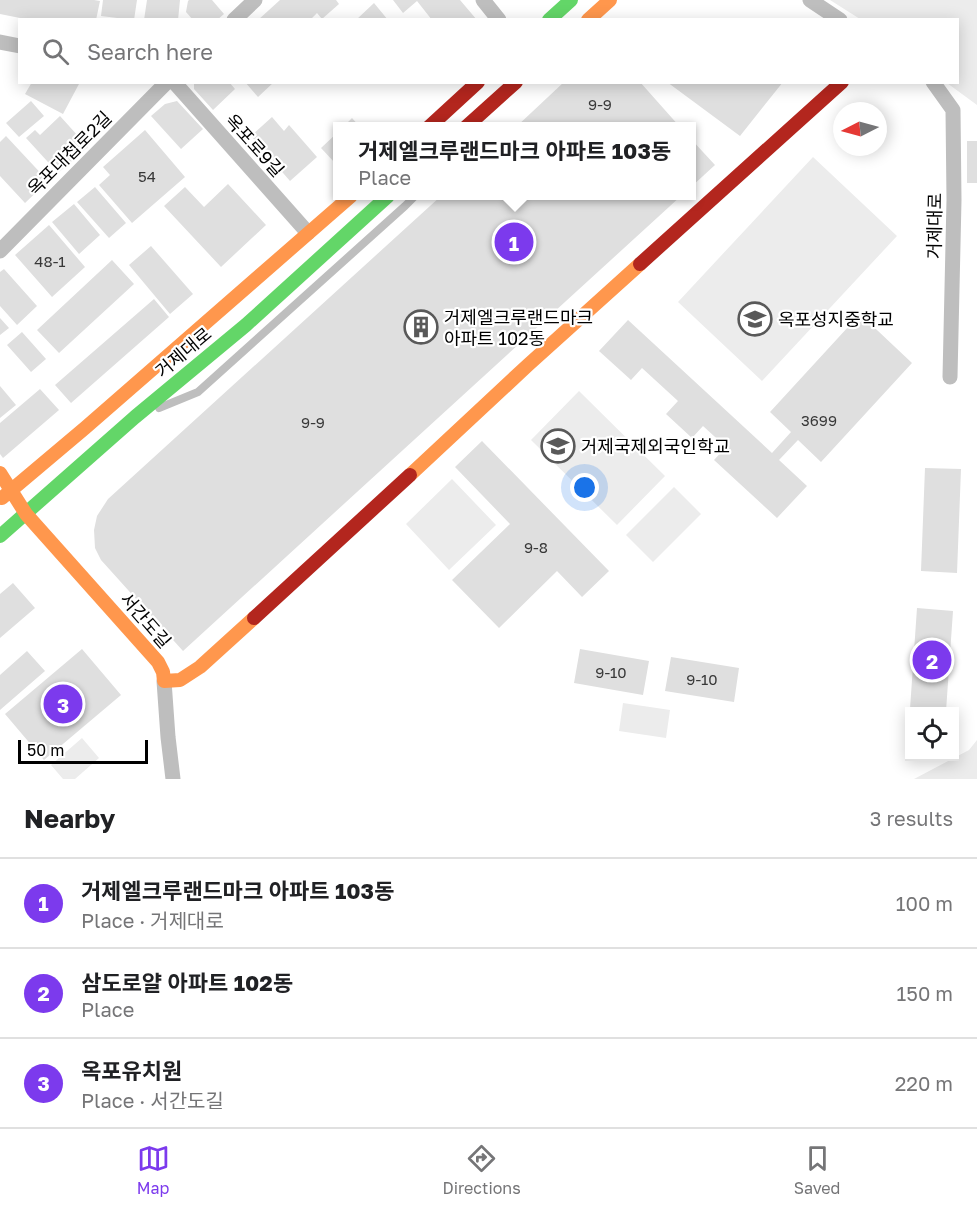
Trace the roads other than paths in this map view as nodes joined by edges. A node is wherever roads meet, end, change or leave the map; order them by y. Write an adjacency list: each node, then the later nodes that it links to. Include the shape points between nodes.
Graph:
1 (255, 0): 6 (street)
2 (483, 0): 7 (street)
3 (571, 0): 8 (street)
4 (610, 0): 9 (street)
5 (810, 0): 10 (street)
6 (236, 18)
7 (497, 18)
8 (551, 18)
9 (590, 18)
10 (837, 18)
11 (0, 42): 12 (street)
12 (18, 46)
13 (164, 84): 27 (street, 옥포대첩로2길)
14 (176, 84): 26 (street, 옥포로9길)
15 (476, 84): 20 (street)
16 (515, 84): 21 (street)
17 (515, 84): 22 (lane)
18 (840, 84): 34 (street, via 200,667 180,680)
19 (934, 84): 28 (street, 거제대로, via 953,110)
20 (433, 122)
21 (471, 122)
22 (482, 122)
23 (345, 200): 26 (street, 거제대로)
24 (383, 200): 29 (street, 거제대로, via 246,325)
25 (410, 200): 29 (lane, via 198,392)
26 (308, 233): 31 (street, 거제대로)
27 (0, 251)
28 (950, 377)
29 (135, 417): 32 (street, 거제대로)
30 (0, 473): 31 (street, 서간도길)
31 (5, 495): 32 (street, 서간도길)
32 (26, 514): 33 (street, 거제대로); 34 (street, 서간도길, via 158,662)
33 (0, 536)
34 (164, 681): 35 (street, 서간도길)
35 (173, 779)

